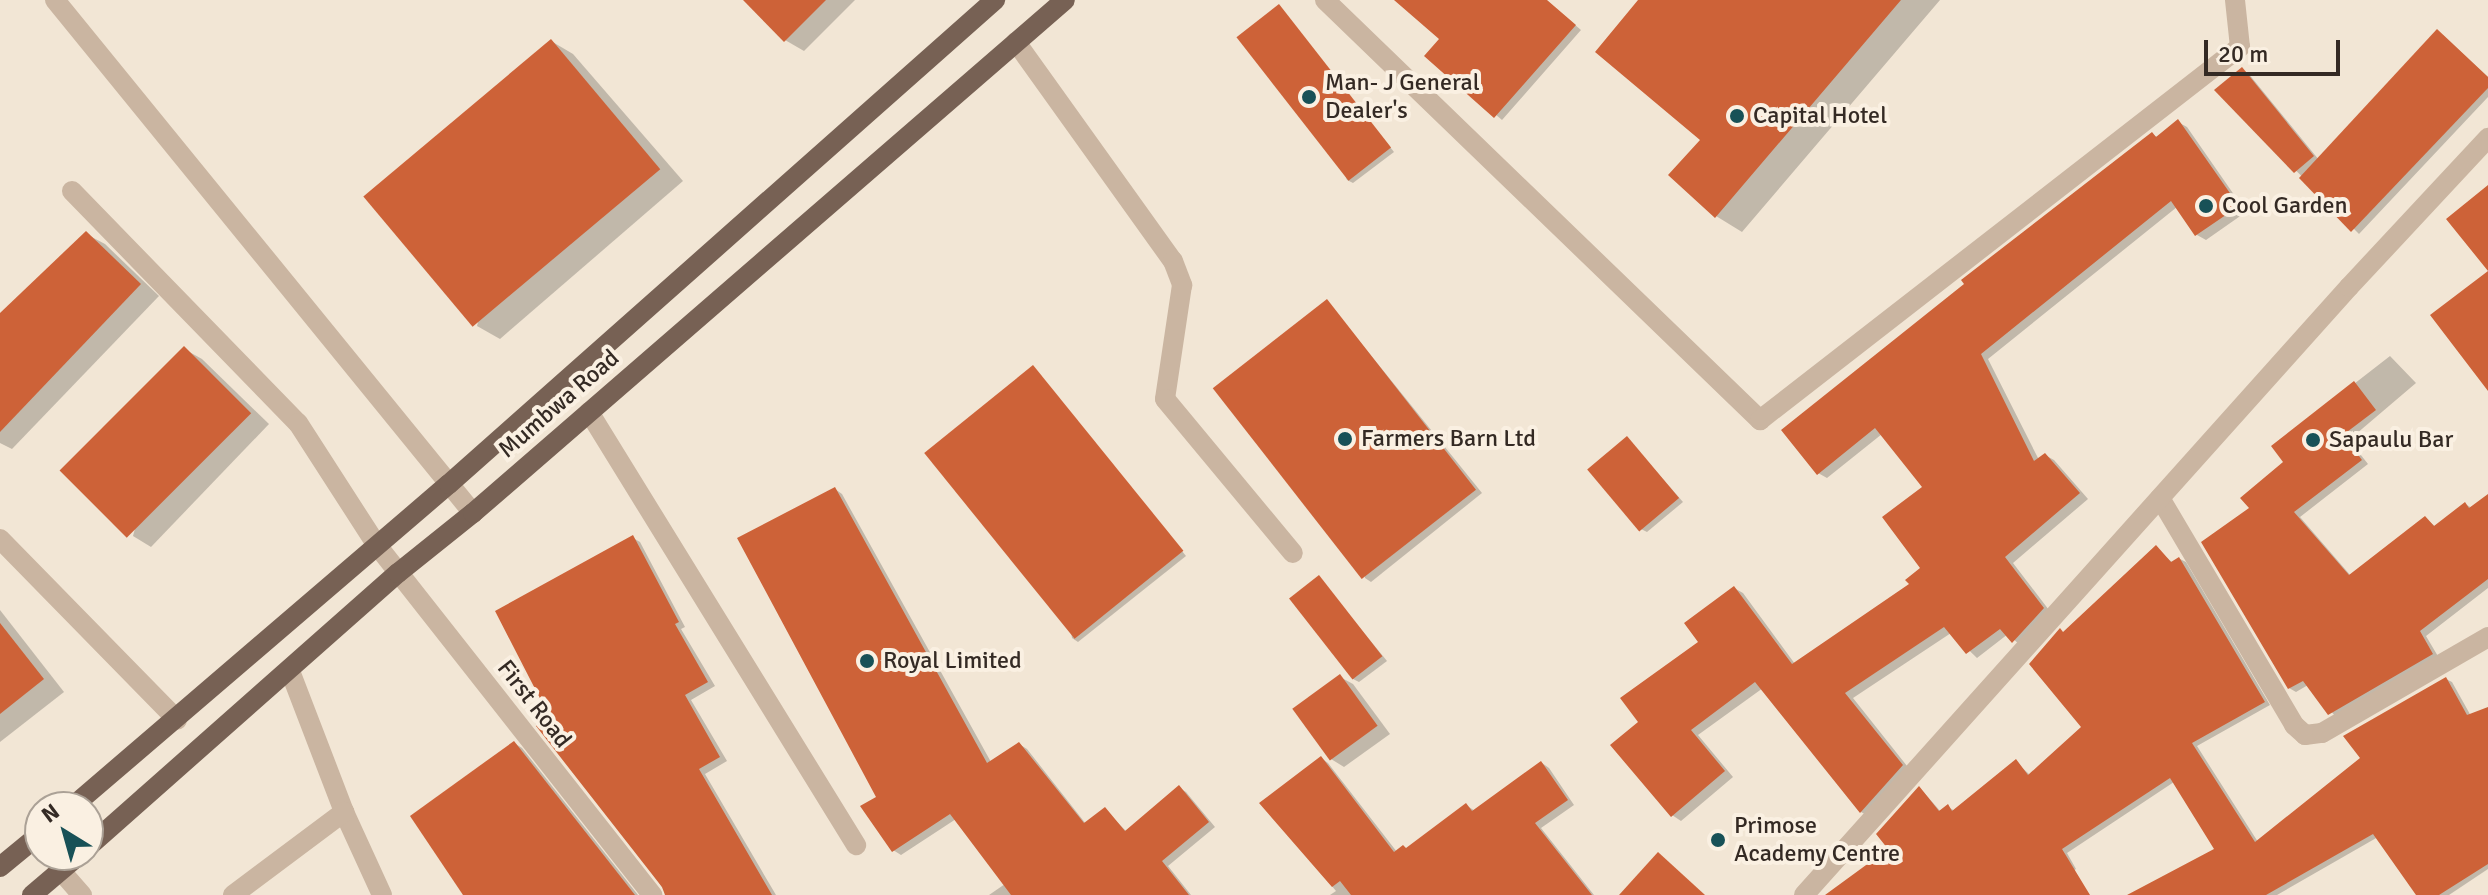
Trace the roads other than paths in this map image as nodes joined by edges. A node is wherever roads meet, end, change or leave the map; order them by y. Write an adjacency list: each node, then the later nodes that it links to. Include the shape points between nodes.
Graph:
1 (55, 0): 10 (street)
2 (995, 0): 10 (main road, Mumbwa Road)
3 (1065, 0): 6 (main road, Mumbwa Road)
4 (1325, 0): 5 (street, via 1760,420 2240,47)
5 (2235, 0)
6 (1016, 42): 9 (main road, Mumbwa Road); 15 (street, via 1173,261 1182,285 1165,399)
7 (2488, 138): 11 (street)
8 (72, 191): 14 (street, First Road, via 298,423)
9 (589, 412): 12 (main road, Mumbwa Road); 23 (street)
10 (449, 484): 12 (street); 14 (main road, Mumbwa Road)
11 (2160, 498): 17 (street, via 2294,725 2305,735 2322,733); 32 (street)
12 (473, 513): 16 (main road, Mumbwa Road)
13 (0, 539): 19 (street)
14 (376, 544): 16 (street, First Road); 19 (main road, Mumbwa Road)
15 (1293, 553)
16 (398, 573): 18 (main road, Mumbwa Road); 31 (street, First Road)
17 (2488, 637)
18 (290, 671): 21 (street); 22 (main road, Mumbwa Road)
19 (177, 720): 20 (main road, Mumbwa Road)
20 (91, 791)
21 (344, 812): 29 (street); 30 (street)
22 (104, 833)
23 (856, 845)
24 (24, 847): 25 (main road)
25 (0, 867)
26 (61, 871): 27 (main road); 28 (street)
27 (32, 895)
28 (82, 895)
29 (233, 895)
30 (382, 895)
31 (652, 895)
32 (1804, 895)

